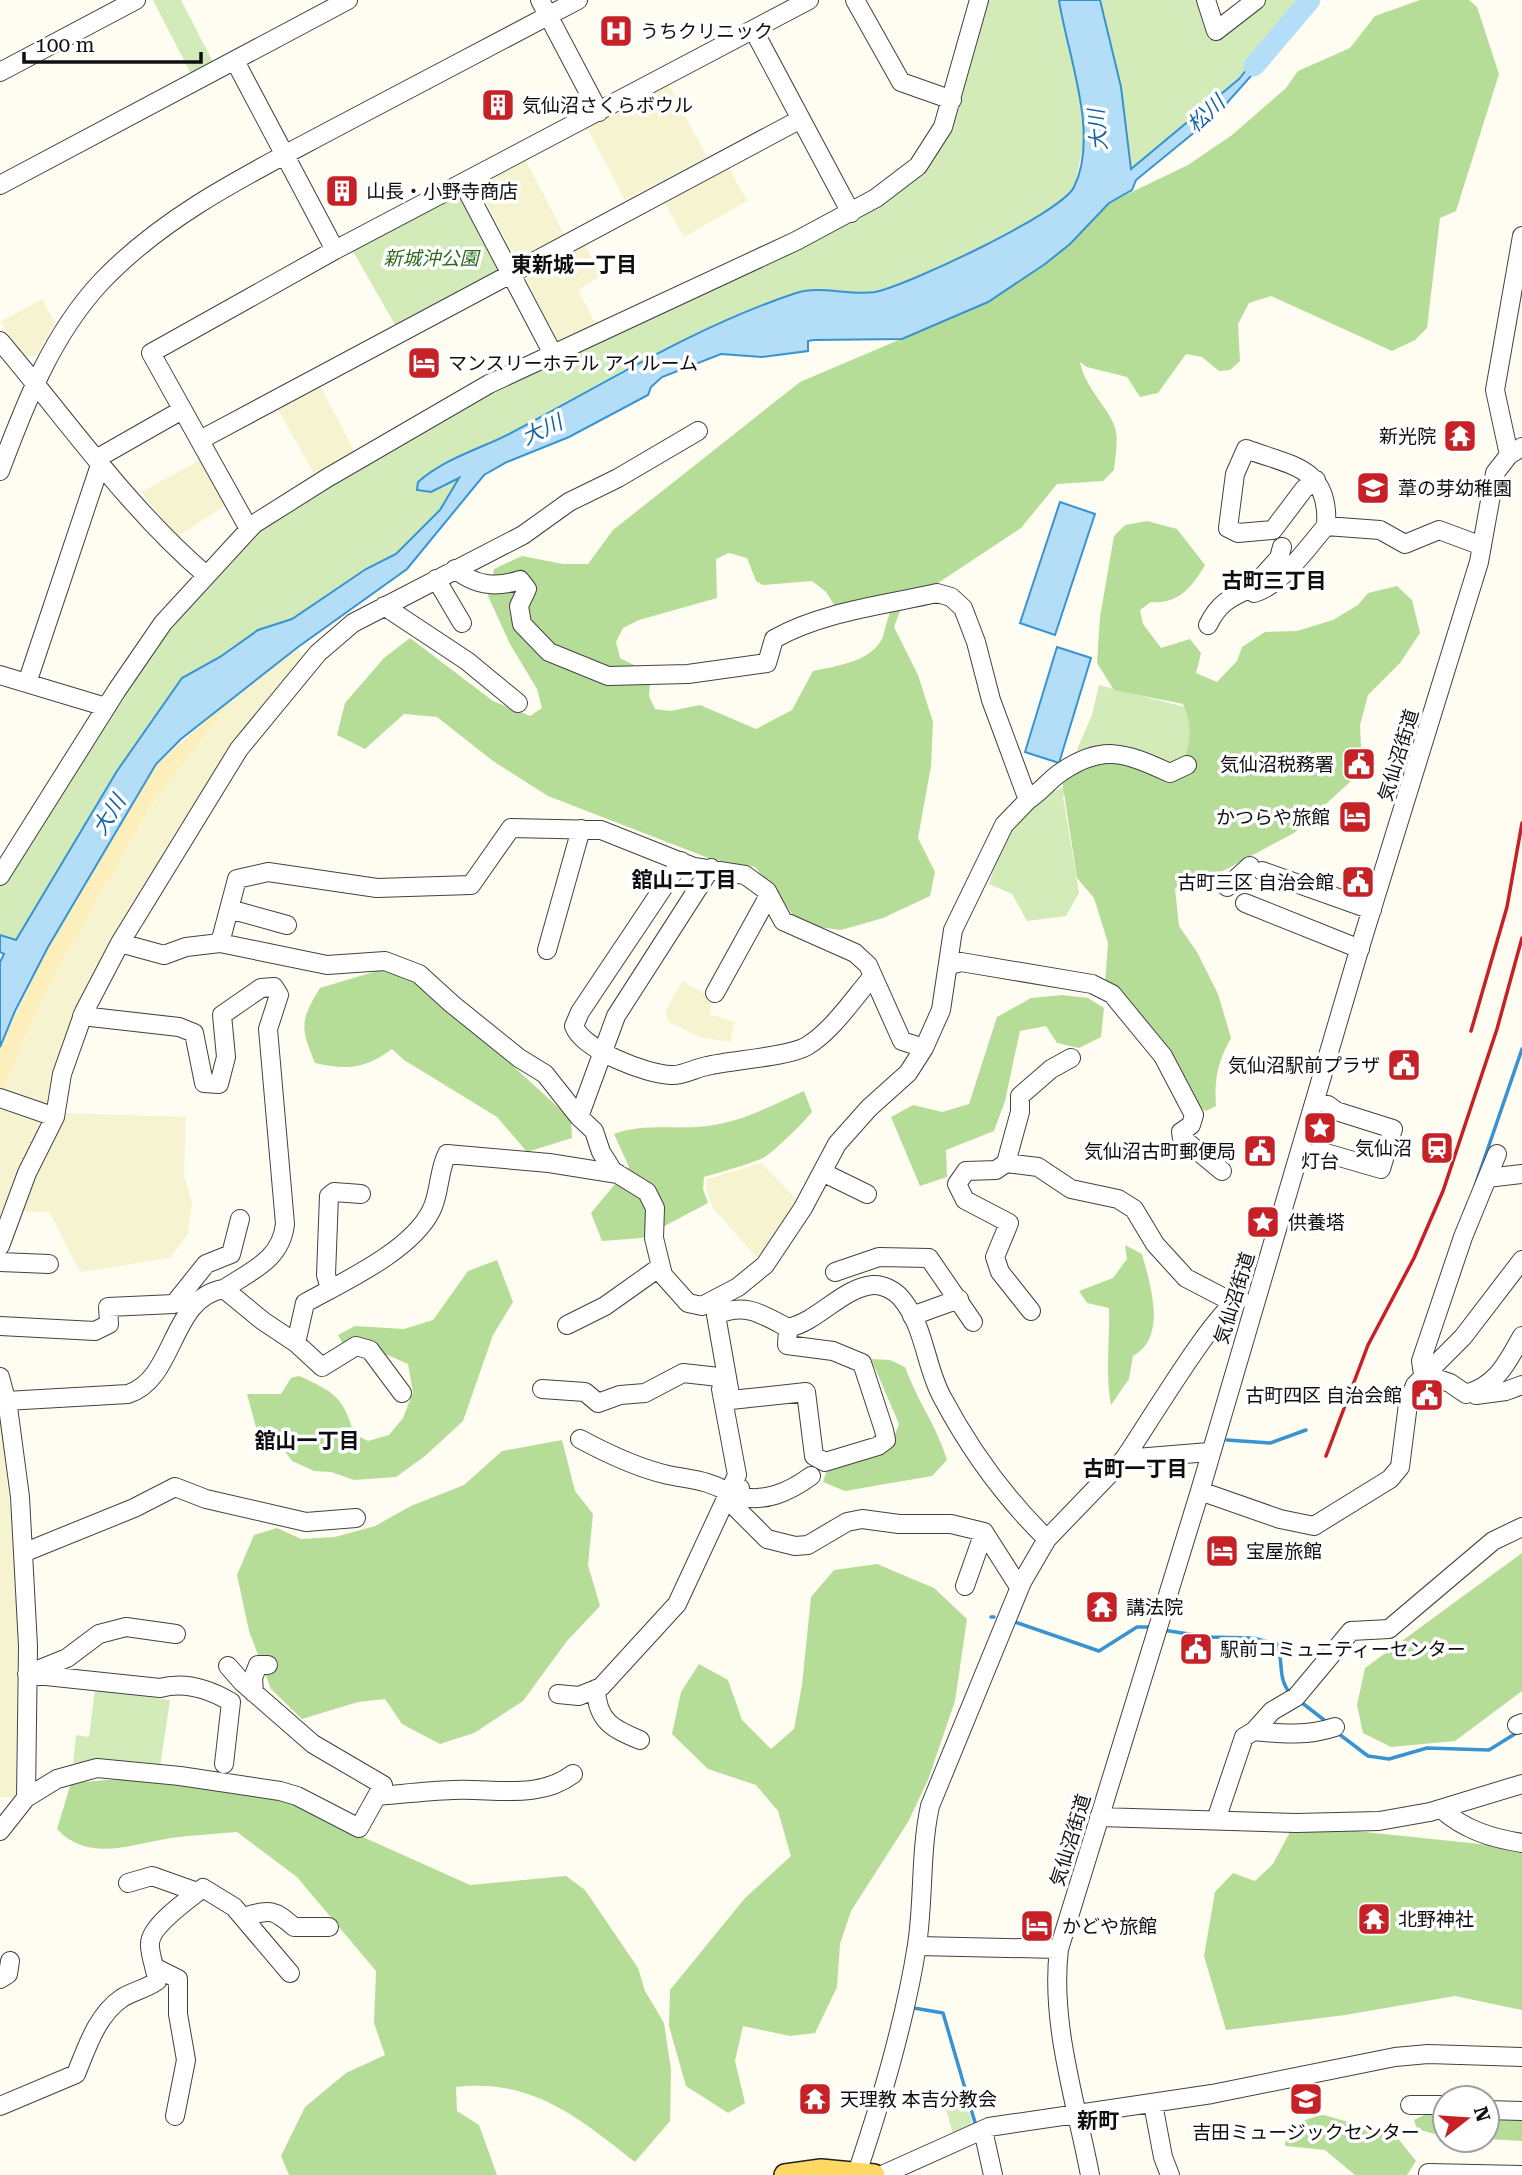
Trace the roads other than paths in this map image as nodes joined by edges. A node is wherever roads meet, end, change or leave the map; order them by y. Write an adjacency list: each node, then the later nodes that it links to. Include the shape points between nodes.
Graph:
1 (136, 0): 12 (street)
2 (578, 0): 9 (street)
3 (809, 0): 10 (street)
4 (855, 0): 13 (street, via 901,82)
5 (979, 0): 13 (street)
6 (1206, 0): 7 (street, via 1216,31)
7 (1256, 0)
8 (339, 2): 11 (street)
9 (544, 8): 14 (street); 16 (street)
10 (754, 31): 14 (street); 15 (street)
11 (235, 61): 16 (street); 18 (street)
12 (0, 72)
13 (952, 100): 19 (street, via 943,127 918,166)
14 (598, 112): 17 (street)
15 (799, 120): 19 (street); 22 (street)
16 (285, 155): 21 (street); 25 (street, via 167,224 101,282 68,326)
17 (463, 183): 21 (street); 22 (street)
18 (0, 185)
19 (850, 213): 24 (street)
20 (1522, 236): 29 (street, via 1495,390)
21 (335, 250): 26 (street, via 151,353)
22 (511, 274): 24 (street); 28 (street)
23 (0, 341): 25 (street)
24 (552, 352): 34 (street, via 327,478)
25 (35, 383): 30 (street); 31 (street)
26 (182, 410): 28 (street); 30 (street)
27 (698, 431): 37 (street, via 569,502 523,535)
28 (200, 440): 34 (street)
29 (1515, 451): 35 (street, 気仙沼街道, via 1495,473)
30 (98, 462): 38 (street, via 170,545); 45 (street)
31 (0, 471)
32 (1315, 480): 32 (street, via 1306,471 1246,449 1235,474 1228,528 1238,533 1273,530); 33 (street, via 1328,502)
33 (1326, 526): 35 (street, via 1380,530 1405,544 1439,530); 40 (street, via 1282,577 1265,590 1254,593)
34 (249, 529): 38 (street)
35 (1482, 546): 58 (street, 気仙沼街道)
36 (1282, 547): 40 (street, via 1279,558)
37 (455, 569): 39 (street); 49 (street, via 468,580 500,586 520,580 527,589 520,606 522,624 549,652 608,677 748,668 767,663 774,639 783,633 876,606 937,593 951,597 963,608)
38 (206, 575): 47 (street, via 163,623)
39 (436, 579): 41 (street); 42 (street)
40 (1252, 587): 43 (street, via 1228,598)
41 (384, 606): 46 (street, via 467,661); 60 (street, via 353,623 318,653 239,749)
42 (462, 623)
43 (1208, 625)
44 (0, 675): 45 (street)
45 (27, 684): 47 (street)
46 (518, 703)
47 (106, 708): 53 (street)
48 (1187, 765): 49 (street, via 1170,773 1118,752 1096,754 1056,775)
49 (1028, 800): 64 (street, via 1004,825 953,930)
50 (581, 829): 51 (street, via 601,830); 57 (street, via 511,828 471,885 377,888 268,872 237,879); 63 (street)
51 (681, 862): 52 (street); 69 (street, via 574,1026 579,1038)
52 (711, 868): 55 (street, via 745,875); 69 (street, via 617,1016)
53 (0, 876)
54 (1227, 887): 58 (street, via 1256,868)
55 (769, 895): 65 (street, via 783,921 855,953); 66 (street)
56 (1245, 903): 62 (street)
57 (229, 909): 59 (street); 61 (street)
58 (1372, 910): 62 (street, 気仙沼街道)
59 (288, 925)
60 (120, 943): 61 (street, via 164,956 186,947); 67 (street)
61 (220, 943): 74 (street, via 327,965 385,961 419,974 461,1012 545,1074)
62 (1360, 948): 94 (street, 気仙沼街道)
63 (547, 950)
64 (950, 965): 68 (street, via 941,1010); 78 (street, via 961,962 1092,984 1112,994 1163,1056 1194,1115 1191,1125 1181,1132 1182,1138)
65 (873, 976): 68 (street, via 902,1041); 69 (street, via 804,1048 675,1075 652,1073)
66 (715, 993)
67 (82, 1016): 73 (street, via 62,1073); 92 (street, via 194,1032 204,1083 219,1084 226,1058 222,1014 261,988 274,987 279,995 268,1029 283,1242 277,1253)
68 (924, 1048): 79 (street, via 908,1073 837,1144)
69 (602, 1051): 74 (street)
70 (1071, 1058): 77 (street, via 1020,1096)
71 (0, 1098): 73 (street)
72 (1328, 1105): 76 (street, via 1393,1129 1381,1169 1319,1151)
73 (55, 1117): 86 (street, via 27,1173)
74 (579, 1117): 80 (street, via 594,1131 601,1152)
75 (1497, 1154): 82 (street)
76 (1311, 1156)
77 (1006, 1163): 96 (street, via 1038,1167 1071,1189 1118,1199 1134,1209 1155,1244 1186,1278); 98 (street, via 996,1170 966,1171 957,1184 965,1199 1009,1223 995,1257 1000,1272)
78 (1222, 1171)
79 (822, 1172): 84 (street); 97 (street, via 765,1265)
80 (618, 1174): 90 (street, via 647,1192 655,1208 654,1238); 93 (street, via 447,1154 431,1211 408,1239)
81 (1522, 1174): 82 (street)
82 (1487, 1178): 107 (street, via 1462,1237 1421,1361)
83 (361, 1194): 93 (street, via 334,1192 329,1196 326,1275)
84 (867, 1194)
85 (240, 1219): 102 (street, via 231,1254 206,1264 174,1304 108,1307 109,1324 95,1331)
86 (0, 1246)
87 (1522, 1260): 107 (street, via 1463,1336)
88 (0, 1262): 89 (street)
89 (49, 1264)
90 (660, 1267): 97 (street, via 672,1289 688,1303); 101 (street, via 605,1306)
91 (835, 1272): 95 (street, via 879,1257 929,1258)
92 (225, 1289): 105 (street); 114 (street, via 210,1291 181,1322 143,1389 128,1394)
93 (330, 1289): 105 (street, via 305,1303)
94 (1256, 1296): 96 (street); 116 (street, 気仙沼街道)
95 (959, 1299): 99 (street); 100 (street)
96 (1231, 1302): 117 (street)
97 (713, 1308): 103 (street, via 755,1310); 106 (street)
98 (1031, 1311)
99 (912, 1316): 103 (street, via 900,1297 875,1284); 124 (street, via 942,1396 1019,1513)
100 (973, 1322)
101 (567, 1325)
102 (0, 1326)
103 (788, 1328): 106 (street, via 787,1345 833,1350 862,1363 886,1440 825,1462 818,1460 806,1392 731,1400)
104 (1522, 1336): 113 (street, via 1502,1373 1482,1389)
105 (296, 1343): 112 (street, via 322,1367 356,1346 370,1350)
106 (720, 1352): 109 (street)
107 (1423, 1374): 113 (street); 119 (street, via 1408,1404 1400,1467 1390,1479 1314,1526)
108 (0, 1377): 114 (street)
109 (719, 1377): 111 (street, via 683,1373 645,1393 598,1403 585,1392); 120 (street, via 737,1475 742,1481)
110 (1522, 1385): 113 (street, via 1483,1395)
111 (542, 1389)
112 (402, 1393)
113 (1466, 1394)
114 (6, 1401): 125 (street)
115 (580, 1439): 120 (street, via 642,1467 698,1478)
116 (1209, 1452): 117 (street); 119 (street, 気仙沼街道)
117 (1124, 1459): 124 (street)
118 (811, 1476): 120 (street, via 789,1492 751,1499)
119 (1200, 1492): 144 (street, 気仙沼街道)
120 (734, 1495): 123 (street, via 734,1506 767,1539 795,1546 808,1545 862,1518 951,1524); 132 (street, via 677,1604)
121 (356, 1518): 125 (street, via 306,1522 206,1500 176,1487)
122 (1522, 1527): 136 (street, via 1493,1541 1389,1629 1352,1631 1293,1700 1272,1711)
123 (984, 1532): 126 (street); 127 (street)
124 (1047, 1539): 127 (street)
125 (23, 1553): 131 (street)
126 (965, 1586)
127 (1020, 1587): 152 (street, via 930,1807 923,1835)
128 (176, 1634): 131 (street, via 125,1627 99,1634 67,1658)
129 (268, 1665): 133 (street, via 258,1665 254,1671)
130 (228, 1666): 133 (street)
131 (27, 1674): 138 (street, via 211,1690 231,1702); 142 (street)
132 (596, 1689): 134 (street, via 579,1696); 137 (street, via 606,1722)
133 (254, 1693): 141 (street, via 313,1744 383,1785)
134 (558, 1693)
135 (1335, 1727): 136 (street, via 1322,1732)
136 (1254, 1731): 145 (street, via 1244,1737)
137 (640, 1741)
138 (224, 1764)
139 (573, 1774): 141 (street, via 558,1786 539,1790)
140 (1522, 1784): 143 (street)
141 (377, 1796): 142 (street, via 359,1828 280,1791 121,1769 75,1772)
142 (26, 1798): 146 (street)
143 (1441, 1809): 145 (street, via 1379,1821); 147 (street, via 1455,1822 1490,1837)
144 (1099, 1817): 145 (street); 153 (street, 気仙沼街道)
145 (1216, 1820)
146 (0, 1831)
147 (1522, 1843)
148 (128, 1883): 149 (street, via 152,1876)
149 (197, 1892): 150 (street, via 203,1888); 155 (street, via 162,1921 149,1942)
150 (244, 1917): 151 (street, via 270,1911 280,1913 295,1927); 156 (street)
151 (329, 1927)
152 (917, 1946): 153 (street); 169 (street)
153 (1059, 1949): 165 (street, 気仙沼街道, via 1055,1982)
154 (10, 1961): 157 (street, via 8,1974)
155 (156, 1968): 162 (street, via 157,1981 122,1998 93,2031 72,2077); 166 (street, via 178,1979 180,1989 178,2014 186,2060)
156 (290, 1973)
157 (0, 1979)
158 (1522, 2057): 159 (street, via 1395,2057)
159 (1153, 2104): 165 (street); 175 (street)
160 (1410, 2105): 161 (street)
161 (1431, 2105)
162 (0, 2106)
163 (1501, 2110): 164 (street)
164 (1522, 2111)
165 (1079, 2115): 167 (street); 174 (street, 気仙沼街道)
166 (175, 2116)
167 (977, 2132): 172 (street); 173 (street)
168 (821, 2172): 169 (main road); 171 (main road)
169 (866, 2174)
170 (1439, 2174): 176 (street)
171 (785, 2175)
172 (882, 2175)
173 (993, 2175)
174 (1090, 2175)
175 (1170, 2175)
176 (1520, 2175)

